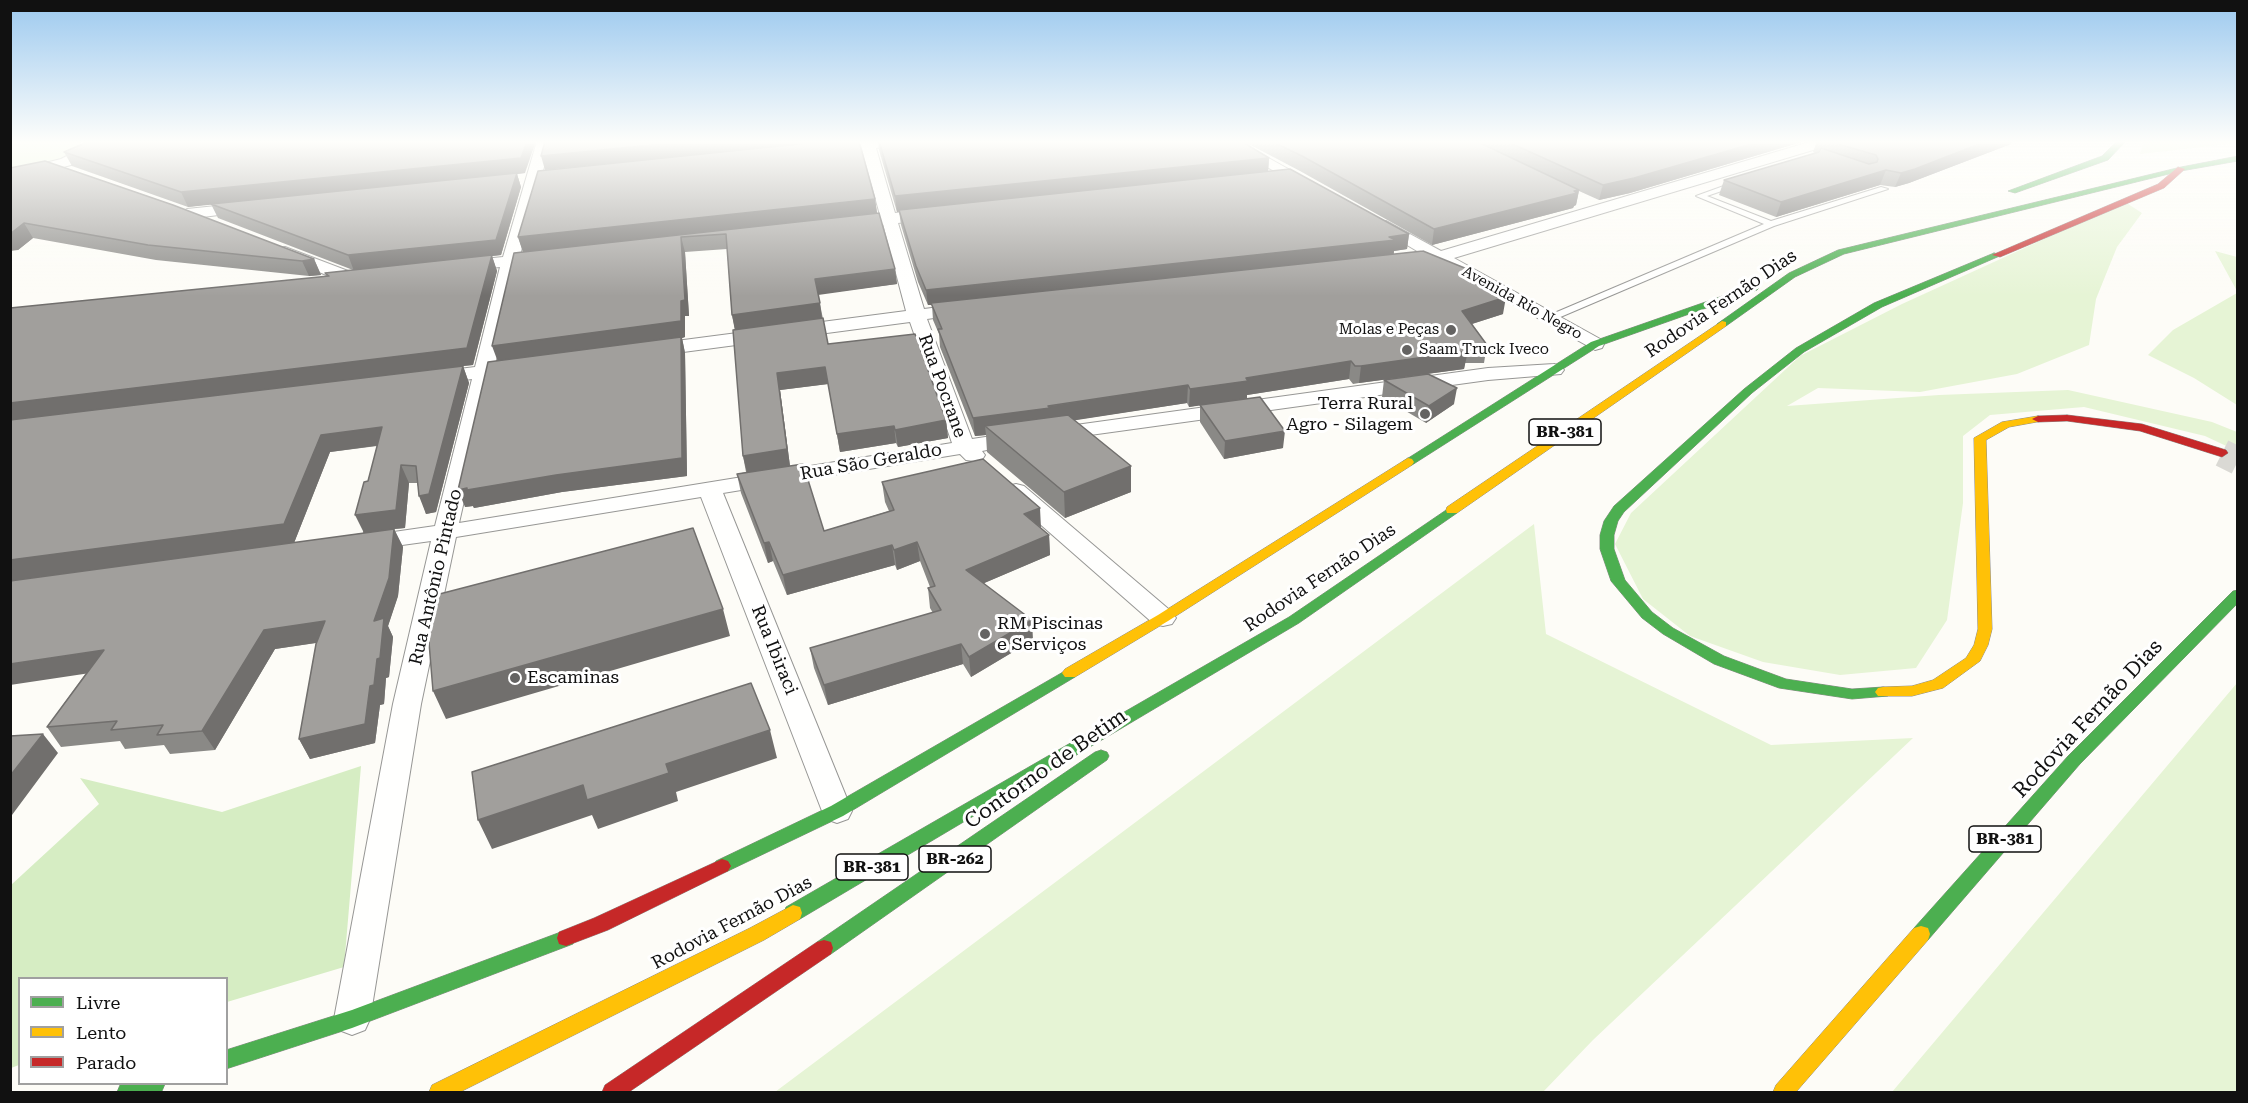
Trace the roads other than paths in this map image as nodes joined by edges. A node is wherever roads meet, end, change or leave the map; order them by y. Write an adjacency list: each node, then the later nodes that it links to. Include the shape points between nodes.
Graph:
1 (530, 192): 26 (street, Rua Antônio Pintado)
2 (882, 192): 18 (street, Rua Pocrane)
3 (1323, 192): 10 (street)
4 (1658, 192): 15 (street)
5 (1712, 192): 19 (lane, via 1700,196)
6 (1873, 192): 19 (lane)
7 (2008, 192): 11 (main road)
8 (2085, 192): 23 (main road, Rodovia Fernão Dias / BR-381)
9 (2147, 192): 41 (main road, via 1878,305 1809,344 1748,391 1619,509 1611,521 1606,549 1618,581 1647,615 1719,660 1784,684 1818,690 1852,694 1912,691 1957,674 1972,661 1981,645 1984,629 1980,438 2014,422 2067,418 2142,428)
10 (1326, 194)
11 (2004, 194)
12 (1579, 199): 15 (street)
13 (256, 206): 21 (street, via 182,212)
14 (1970, 206): 23 (main road)
15 (1601, 209): 25 (street)
16 (950, 212): 18 (street)
17 (1368, 217): 25 (street, Avenida Rio Negro)
18 (890, 219): 20 (street); 32 (street, Rua Pocrane)
19 (1771, 224): 33 (lane)
20 (831, 225)
21 (220, 226)
22 (274, 248): 30 (street, via 355,277)
23 (1841, 252): 29 (main road, Rodovia Fernão Dias / BR-381)
24 (558, 256): 26 (street)
25 (1440, 257): 27 (street); 33 (street, Avenida Rio Negro)
26 (510, 261): 28 (street); 38 (street, Rua Antônio Pintado)
27 (1393, 262)
28 (446, 267)
29 (1792, 275): 34 (main road, BR-381); 47 (main road, Rodovia Fernão Dias / BR-381)
30 (315, 282)
31 (976, 308): 32 (street)
32 (916, 314): 35 (street); 40 (street, Rua Pocrane)
33 (1548, 319): 34 (street, Avenida Rio Negro)
34 (1595, 344): 37 (main road, BR-381)
35 (636, 352)
36 (531, 366): 38 (street)
37 (1554, 370): 40 (street, Rua São Geraldo, via 1488,374); 46 (main road, BR-381)
38 (485, 372): 39 (street); 43 (street, Rua Antônio Pintado)
39 (414, 381)
40 (964, 446): 42 (street, Rua São Geraldo); 46 (street, Rua Pocrane)
41 (2222, 453)
42 (710, 490): 43 (street, Rua São Geraldo); 50 (street, Rua Ibiraci)
43 (445, 532): 44 (street, Rua São Geraldo); 51 (street, Rua Antônio Pintado, via 407,704)
44 (351, 545)
45 (2238, 594): 57 (main road, Rodovia Fernão Dias / BR-381, via 2074,760)
46 (1163, 618): 50 (main road, BR-381)
47 (1294, 620): 48 (main road); 55 (main road, Rodovia Fernão Dias / BR-381, via 757,934)
48 (1160, 715)
49 (1111, 749): 56 (main road, Contorno de Betim / BR-262)
50 (837, 811): 51 (main road, BR-381, via 602,924)
51 (352, 1019): 52 (main road, BR-381)
52 (228, 1059)
53 (148, 1085): 54 (main road)
54 (127, 1092)
55 (439, 1092)
56 (612, 1092)
57 (1784, 1092)

